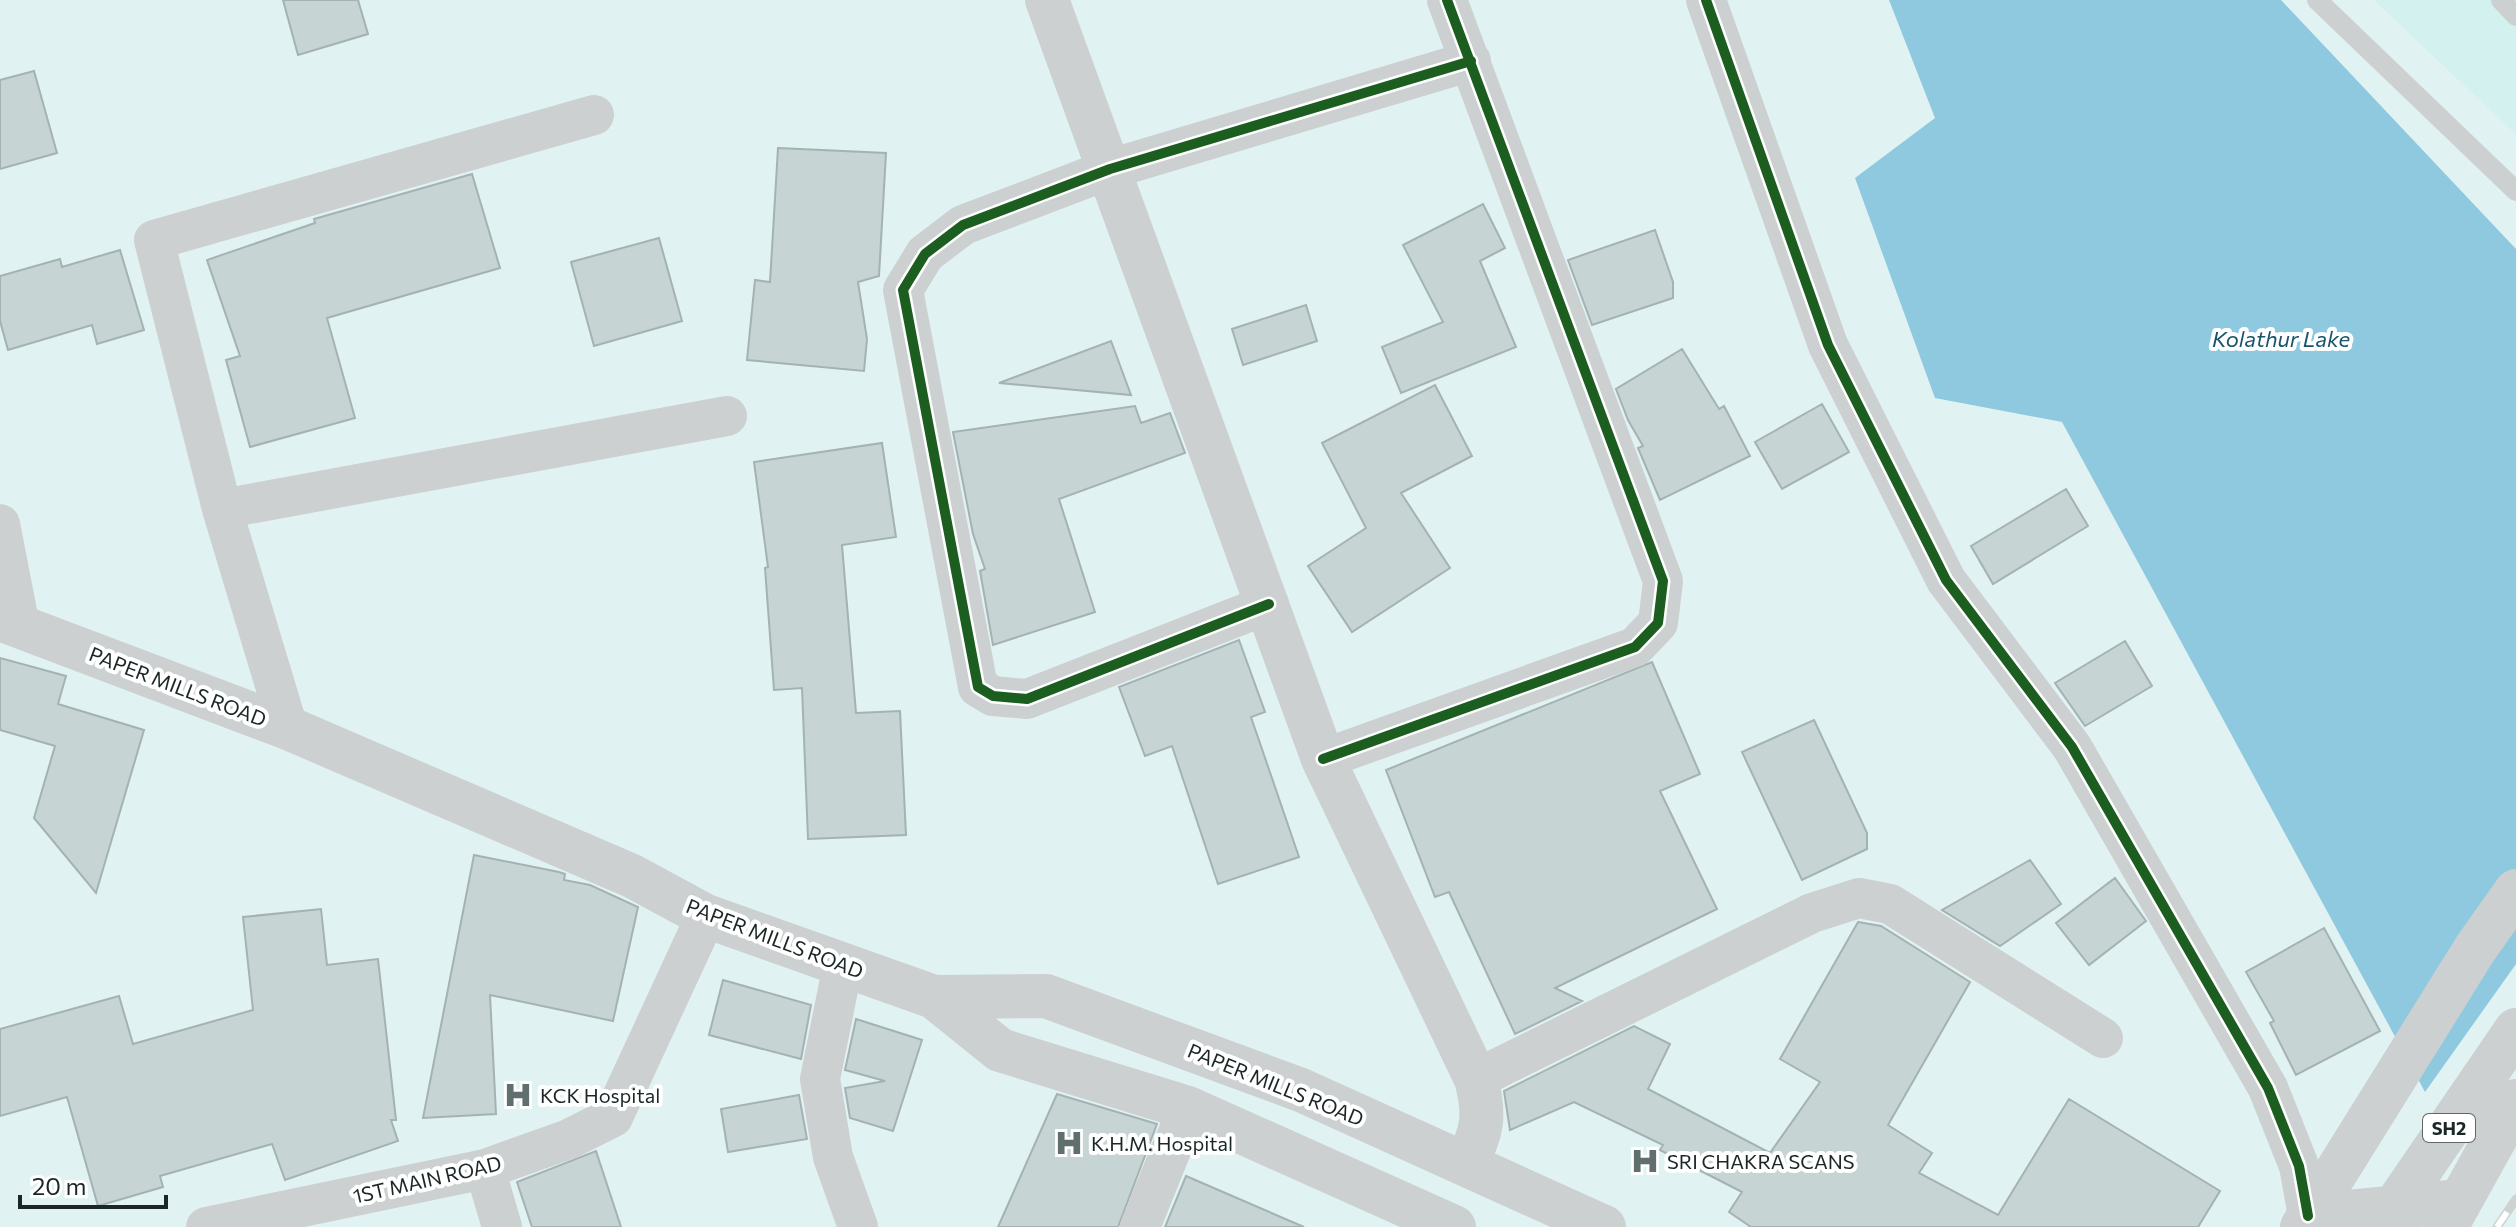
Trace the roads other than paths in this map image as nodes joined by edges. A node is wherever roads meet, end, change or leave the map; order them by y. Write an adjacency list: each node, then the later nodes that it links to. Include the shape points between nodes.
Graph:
1 (1047, 0): 9 (main road)
2 (1447, 0): 7 (street)
3 (1706, 0): 30 (street, via 1828,345 1946,580 2072,747 2268,1088 2299,1166)
4 (2317, 0): 10 (lane)
5 (2501, 0): 6 (lane)
6 (2516, 16)
7 (1471, 61): 9 (street); 17 (street, via 1663,581 1658,623 1635,647)
8 (594, 115): 12 (street, via 154,240)
9 (1110, 169): 14 (main road); 14 (street, via 963,225 925,254 903,290 978,687 993,696 1027,699)
10 (2516, 191)
11 (727, 416): 12 (street)
12 (222, 509): 16 (street)
13 (0, 524): 15 (street)
14 (1269, 604): 17 (main road)
15 (10, 623): 16 (main road, PAPER MILLS ROAD)
16 (288, 728): 19 (main road, PAPER MILLS ROAD, via 632,876)
17 (1323, 759): 24 (main road)
18 (2516, 891): 30 (main road)
19 (706, 916): 20 (main road, PAPER MILLS ROAD); 28 (street, 1ST MAIN ROAD, via 613,1117)
20 (843, 965): 21 (main road, PAPER MILLS ROAD); 33 (street, via 820,1079 833,1157)
21 (934, 997): 26 (main road, PAPER MILLS ROAD, via 1000,1050); 27 (main road, PAPER MILLS ROAD, via 1046,996 1301,1090)
22 (2516, 1030): 37 (main road, SH2)
23 (2103, 1038): 24 (street, via 1890,904 1859,898 1812,913)
24 (1476, 1079): 27 (main road, via 1482,1127)
25 (2516, 1101): 29 (main road)
26 (1188, 1108): 34 (street); 35 (main road, PAPER MILLS ROAD)
27 (1464, 1163): 36 (main road, PAPER MILLS ROAD)
28 (485, 1169): 31 (street, 1ST MAIN ROAD); 32 (street)
29 (2452, 1214): 30 (main road)
30 (2305, 1221)
31 (206, 1227)
32 (502, 1227)
33 (858, 1227)
34 (1140, 1227)
35 (1454, 1227)
36 (1604, 1227)
37 (2381, 1227)

